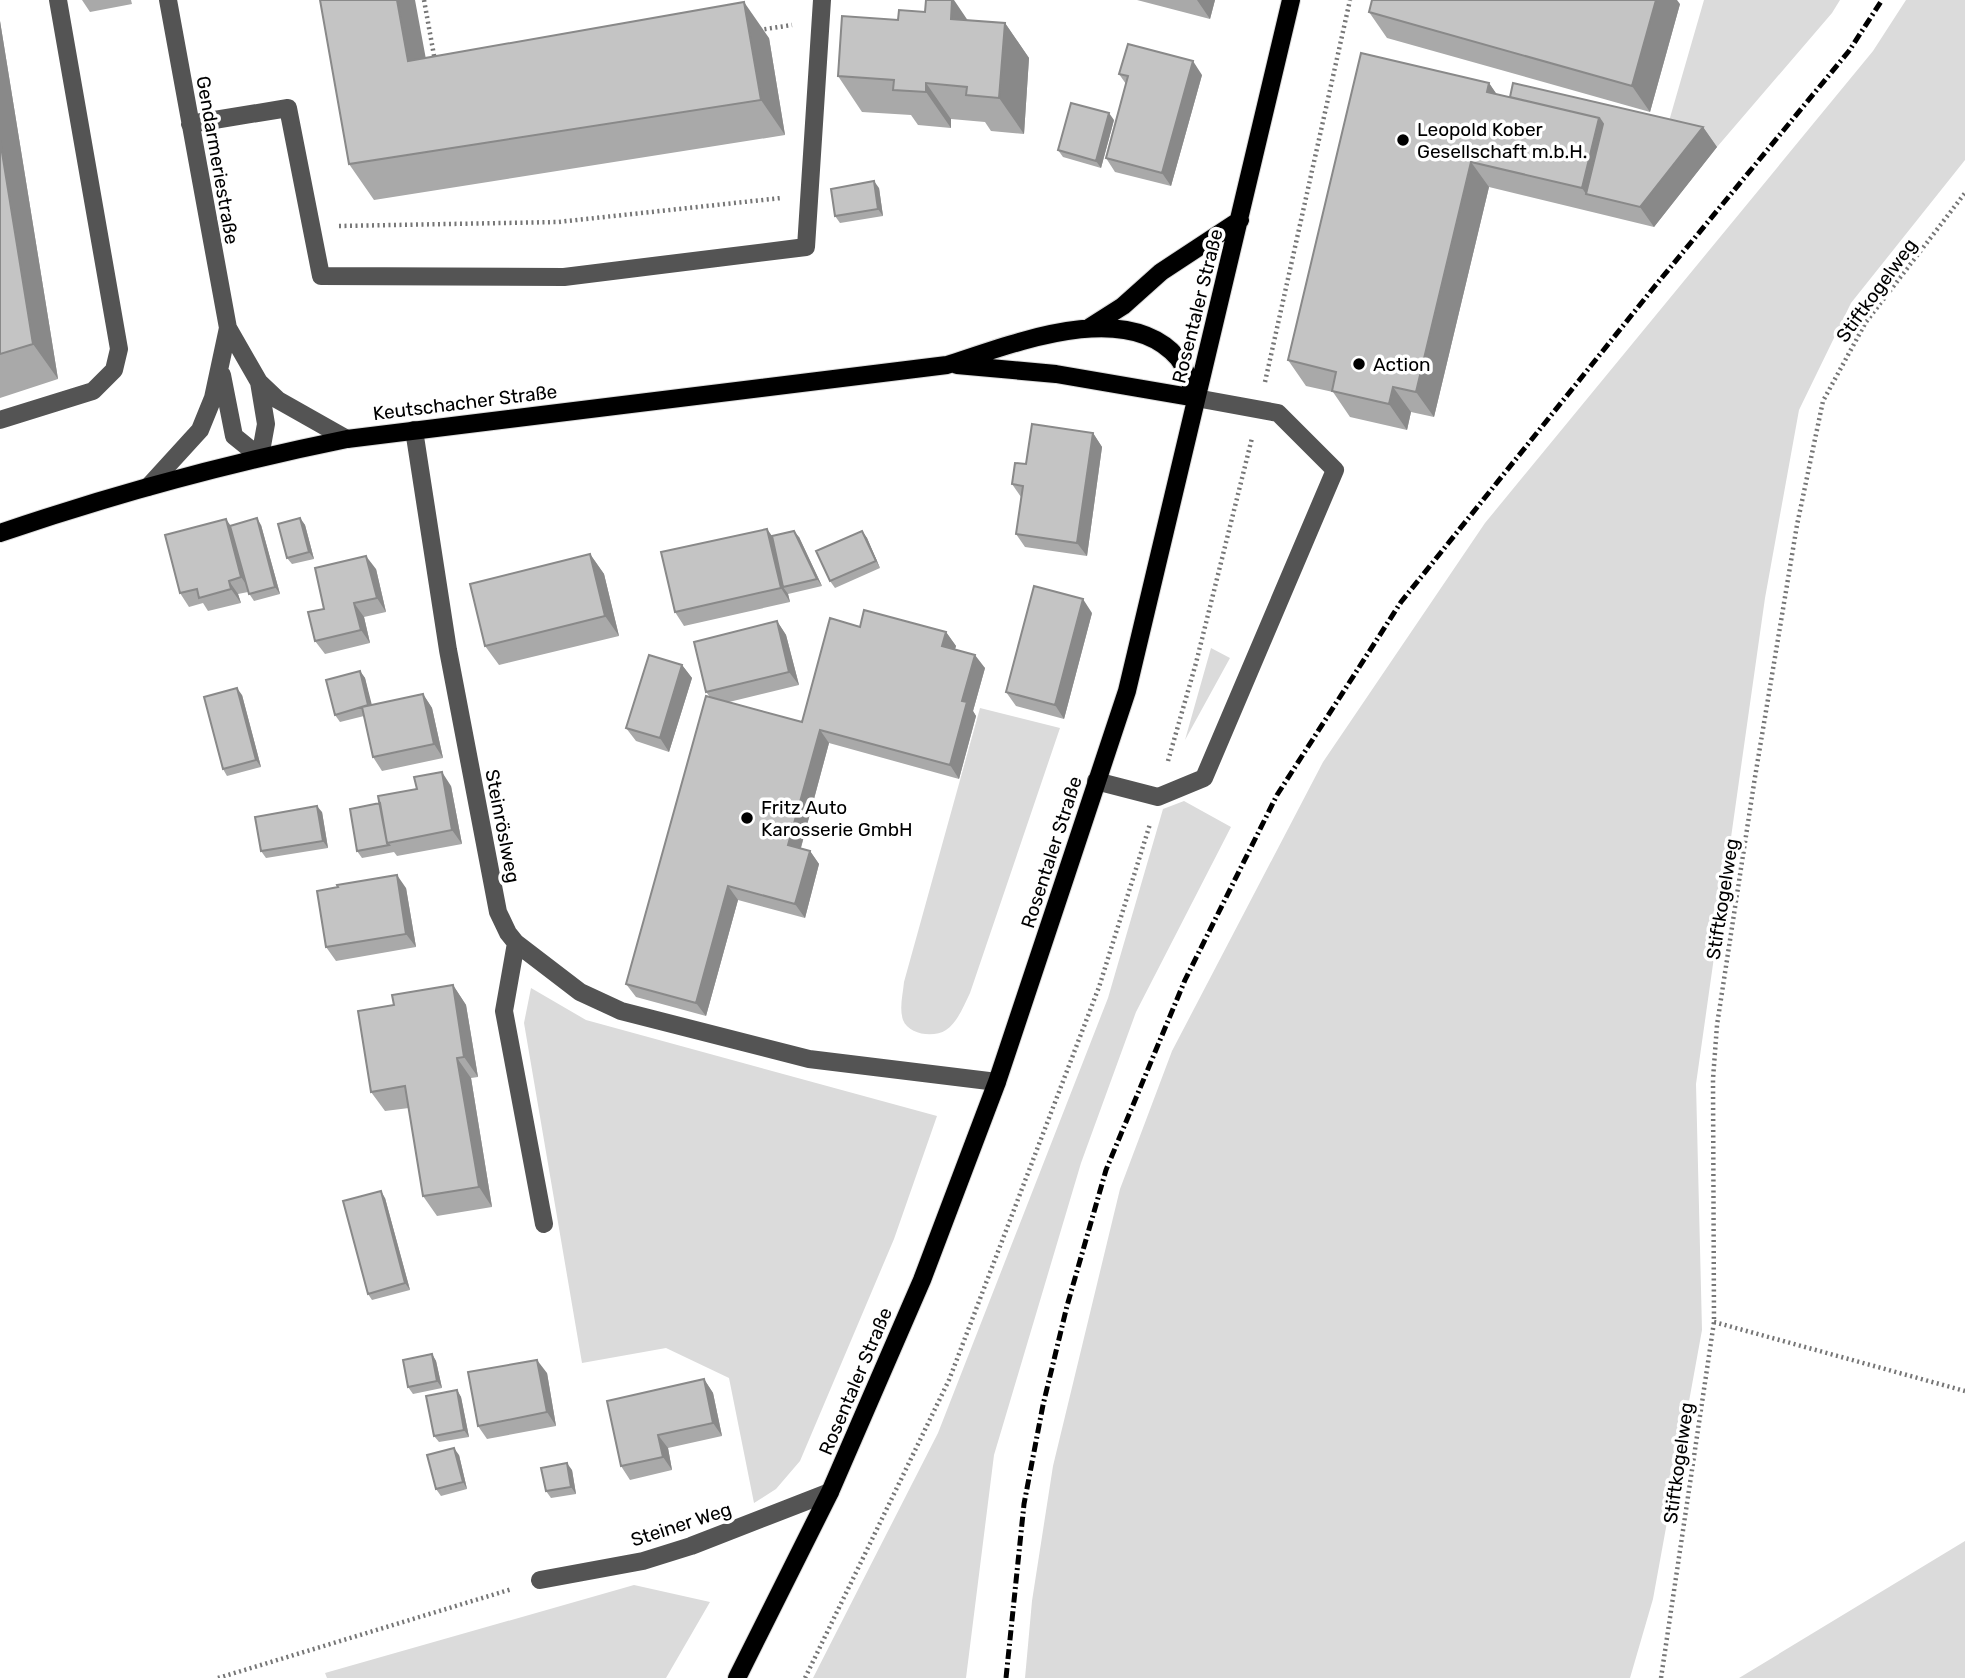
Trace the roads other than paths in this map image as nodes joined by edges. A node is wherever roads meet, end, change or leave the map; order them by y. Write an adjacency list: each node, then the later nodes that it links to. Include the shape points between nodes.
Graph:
1 (58, 0): 13 (street, via 119,349 114,370 93,391)
2 (168, 0): 5 (street, Gendarmeriestraße)
3 (822, 0): 5 (street, via 806,247 564,277 321,276 288,108)
4 (1291, 0): 6 (main road, Rosentaler Straße)
5 (190, 124): 8 (street, Gendarmeriestraße)
6 (1240, 220): 7 (main road, via 1161,272 1123,306); 12 (main road, Rosentaler Straße)
7 (1090, 327): 10 (main road, via 1012,344); 12 (main road, via 1151,337 1179,359)
8 (228, 328): 9 (street, Gendarmeriestraße); 11 (street, Gendarmeriestraße)
9 (220, 364): 16 (street, Gendarmeriestraße, via 234,436); 17 (street, Gendarmeriestraße, via 200,430)
10 (947, 365): 12 (main road, via 1056,374); 14 (main road, Keutschacher Straße)
11 (259, 382): 15 (street, Gendarmeriestraße, via 278,400); 16 (street, Gendarmeriestraße, via 266,424)
12 (1196, 398): 19 (main road, Rosentaler Straße, via 1127,691); 19 (street, via 1278,413 1335,470 1204,778 1158,797)
13 (0, 420)
14 (414, 429): 15 (main road, Keutschacher Straße); 20 (street, Steinröslweg, via 448,650 498,912)
15 (347, 439): 16 (main road, Keutschacher Straße)
16 (260, 457): 17 (main road, Keutschacher Straße)
17 (148, 487): 18 (main road, Keutschacher Straße)
18 (0, 533)
19 (1096, 781): 21 (main road, Rosentaler Straße)
20 (516, 943): 21 (street, via 580,992 621,1011 809,1059); 22 (street, via 504,1011)
21 (997, 1082): 23 (main road, Rosentaler Straße, via 922,1280)
22 (544, 1224)
23 (830, 1492): 24 (street, Steiner Weg, via 643,1561); 25 (main road, Rosentaler Straße)
24 (540, 1580)
25 (737, 1678)

